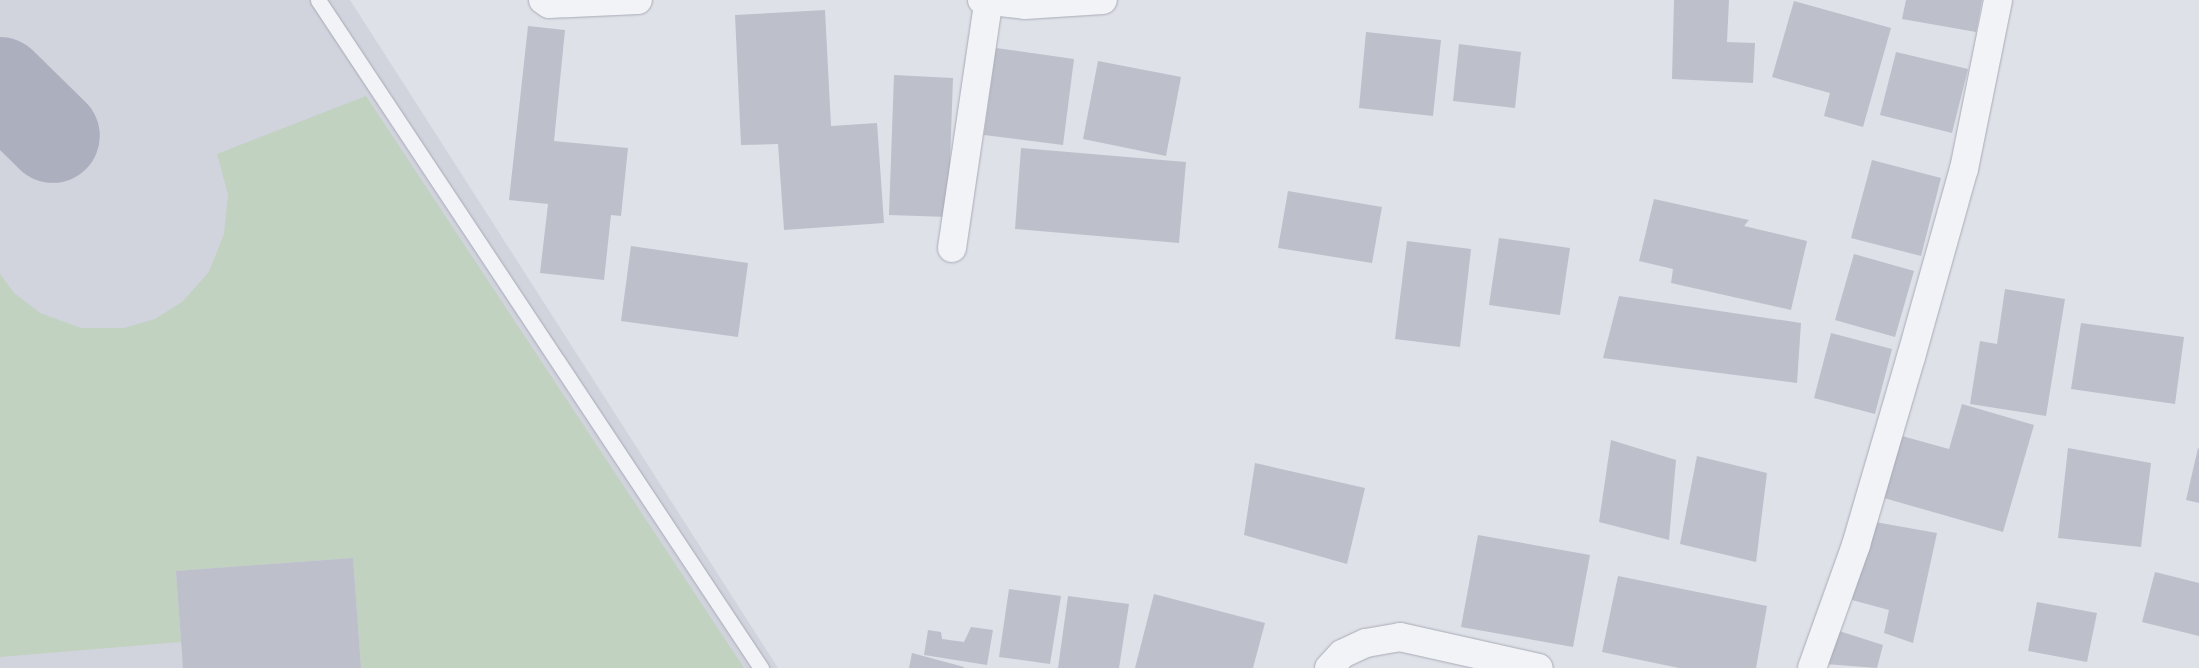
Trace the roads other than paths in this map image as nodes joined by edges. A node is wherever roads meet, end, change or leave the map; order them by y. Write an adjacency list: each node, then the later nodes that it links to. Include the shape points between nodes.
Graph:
1 (318, 0): 9 (lane)
2 (543, 0): 3 (street, via 549,4)
3 (638, 0)
4 (1093, 0): 5 (street); 7 (street)
5 (1102, 0)
6 (1998, 0): 12 (street, via 1964,169 1856,546)
7 (985, 1): 8 (street)
8 (952, 248)
9 (761, 668)
10 (1329, 668): 11 (street, via 1342,654 1366,643 1400,637)
11 (1539, 668)
12 (1812, 668)

